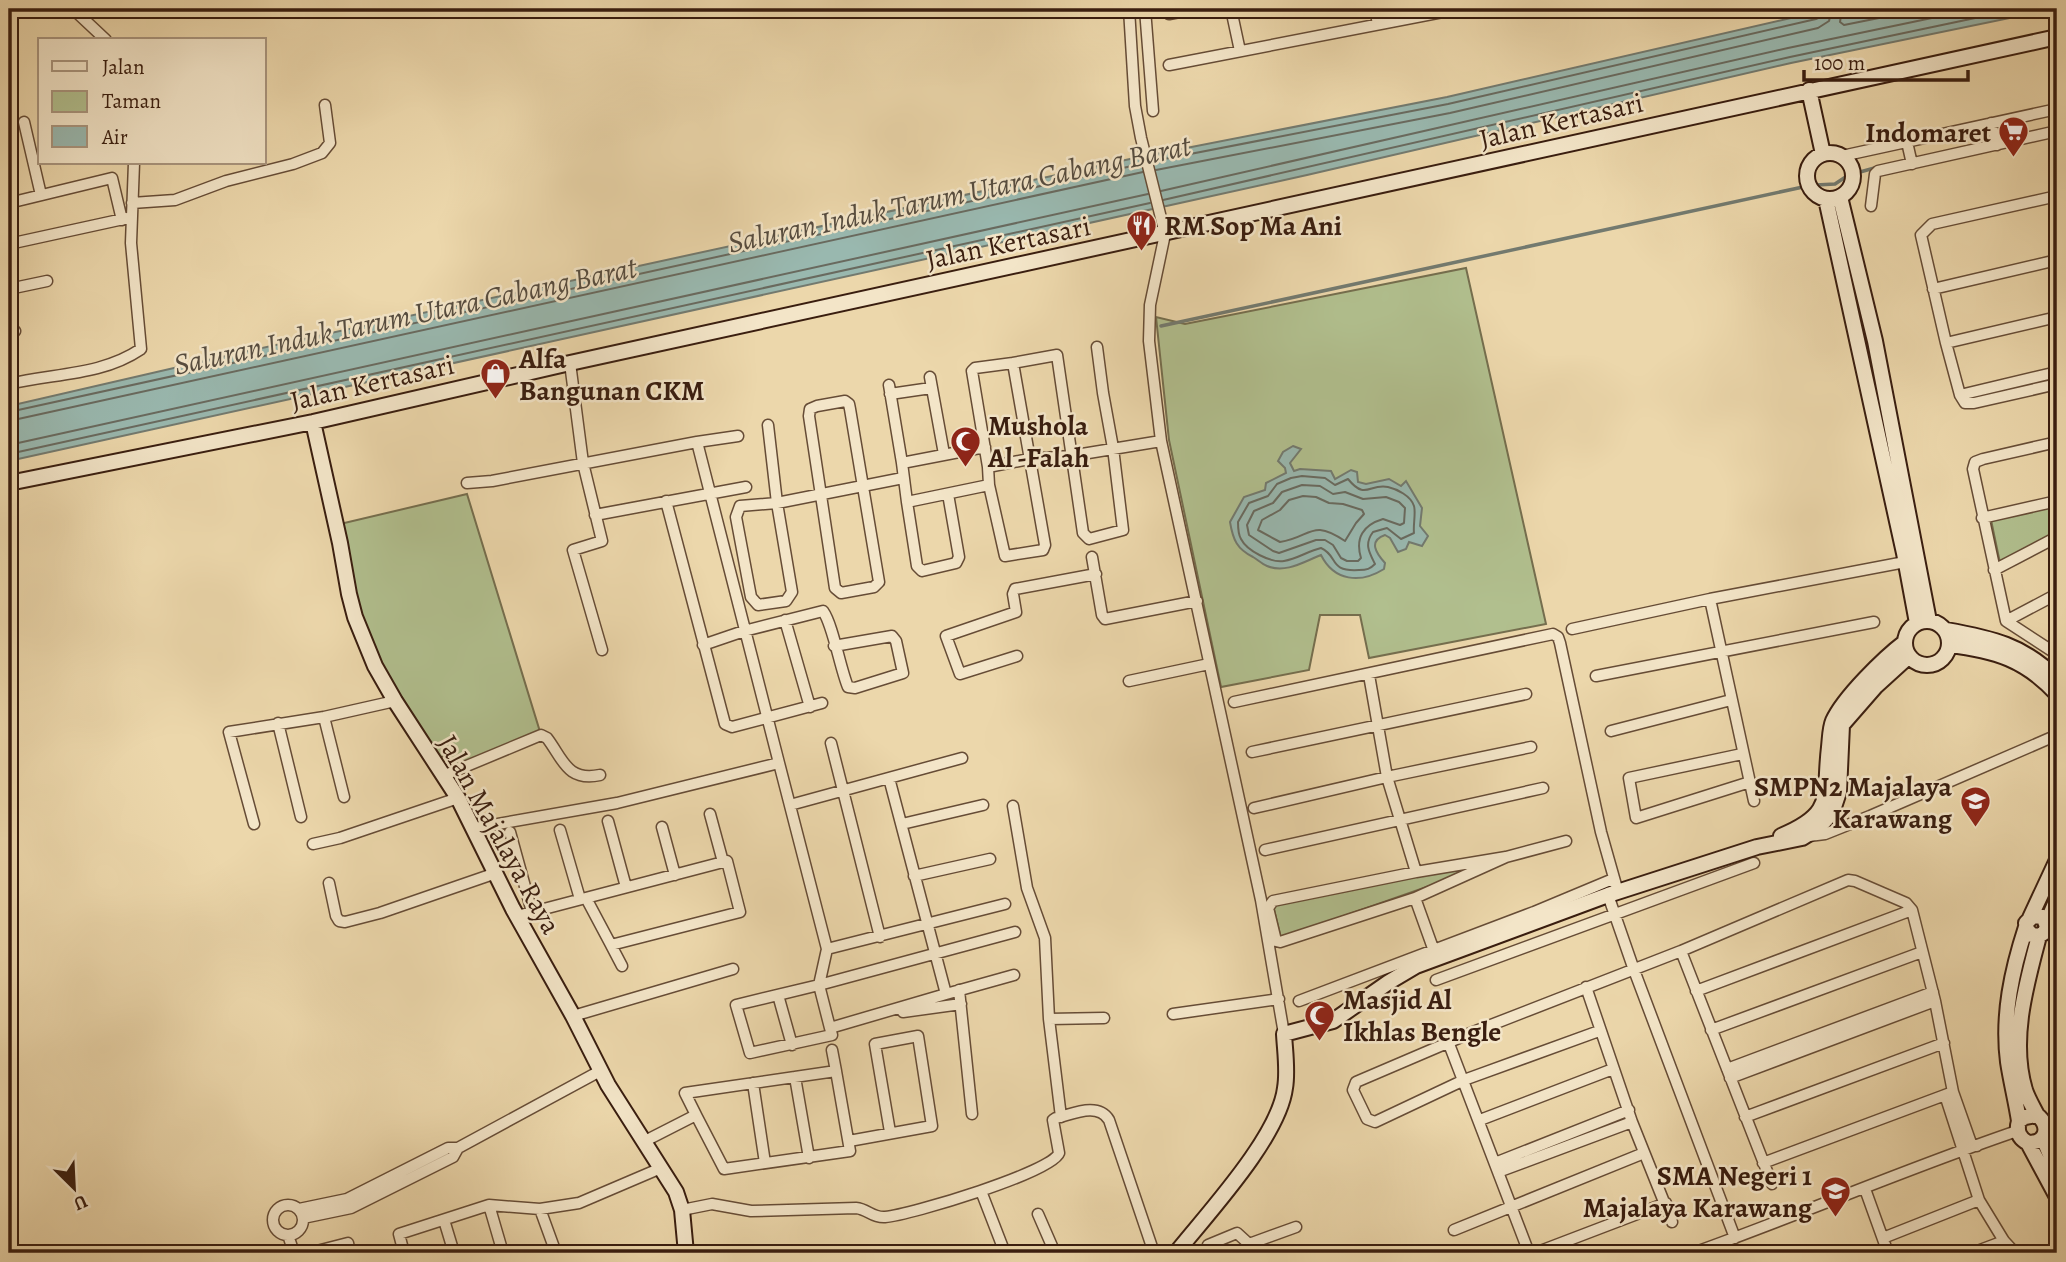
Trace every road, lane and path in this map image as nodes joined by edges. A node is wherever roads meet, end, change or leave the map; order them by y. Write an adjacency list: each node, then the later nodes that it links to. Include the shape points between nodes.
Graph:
1 (73, 9): 11 (street)
2 (1129, 9): 34 (street, via 1136,109)
3 (1145, 9): 17 (street)
4 (1195, 9): 8 (street)
5 (1231, 9): 12 (street)
6 (1375, 9): 9 (street)
7 (1458, 9): 9 (street)
8 (1169, 13)
9 (1378, 24): 12 (street)
10 (2057, 37): 14 (street, Jalan Kertasari)
11 (104, 38)
12 (1240, 51): 13 (street)
13 (1169, 65)
14 (1809, 90): 23 (street); 34 (street, Jalan Kertasari)
15 (325, 105): 31 (street, via 330,142 322,153 175,200)
16 (2057, 109): 19 (street)
17 (1153, 111)
18 (24, 122): 27 (street)
19 (1991, 123): 21 (street); 22 (street)
20 (2057, 131): 22 (street)
21 (1907, 142): 24 (street); 26 (street)
22 (1997, 145): 26 (street)
23 (1823, 154): 24 (street); 29 (street, via 1811,163 1807,177 1812,190)
24 (1842, 156): 29 (street, via 1854,175 1847,192)
25 (134, 164): 31 (street)
26 (1912, 164): 32 (street, via 1875,174)
27 (41, 195): 30 (street); 33 (street, via 113,178)
28 (2057, 196): 41 (street, via 1924,229 1921,235)
29 (1833, 198): 38 (street); 40 (street)
30 (9, 203)
31 (132, 203): 33 (street)
32 (1871, 206)
33 (127, 218): 35 (street); 48 (street, via 141,349 105,367)
34 (1165, 234): 45 (street, Jalan Kertasari); 54 (street, via 1150,305 1149,341)
35 (9, 244)
36 (2057, 260): 41 (street)
37 (47, 281): 39 (street)
38 (1861, 285): 40 (street); 91 (street, via 1875,341)
39 (9, 289)
40 (1846, 289): 82 (street)
41 (1933, 289): 43 (street)
42 (2057, 317): 43 (street)
43 (1946, 343): 50 (street)
44 (1097, 347): 58 (street)
45 (570, 362): 51 (street, Jalan Kertasari); 62 (street)
46 (1013, 363): 57 (street, via 972,371); 60 (street, via 1058,356); 61 (street)
47 (2057, 372): 50 (street)
48 (9, 384)
49 (2057, 384): 50 (street, via 1974,403 1965,404)
50 (1960, 395)
51 (313, 422): 66 (street, Jalan Kertasari); 110 (street, Jalan Majalaya Raya, via 355,617)
52 (768, 425): 77 (street)
53 (738, 436): 55 (street)
54 (1161, 441): 58 (street); 87 (street)
55 (697, 442): 62 (street); 71 (street)
56 (2057, 442): 79 (street, via 1975,462)
57 (985, 447): 59 (street); 64 (street)
58 (1113, 448): 60 (street); 60 (street, via 1124,526 1120,532 1088,539 1083,533)
59 (944, 454): 63 (street); 63 (street, via 930,383 890,390)
60 (1070, 456): 61 (street)
61 (1029, 459): 64 (street); 68 (street, via 1043,550 1005,555)
62 (583, 463): 67 (street); 78 (street)
63 (902, 463): 65 (street)
64 (988, 467): 68 (street)
65 (903, 478): 70 (street); 76 (street)
66 (9, 483)
67 (467, 483)
68 (989, 485): 72 (street)
69 (746, 487): 71 (street)
70 (863, 488): 73 (street); 73 (street, via 849,404 835,402 810,409); 73 (street, via 879,582 841,593 835,588)
71 (709, 493): 74 (street); 93 (street)
72 (948, 494): 76 (street); 76 (street, via 958,561 922,571 917,566)
73 (819, 495): 77 (street)
74 (666, 501): 78 (street); 95 (street)
75 (2057, 501): 79 (street)
76 (907, 502)
77 (777, 503): 77 (street, via 740,506 737,511 751,597 758,606 786,601 792,592)
78 (595, 515): 98 (street, via 602,541 573,550)
79 (1982, 518): 83 (street)
80 (2057, 537): 83 (street)
81 (1092, 557): 84 (street)
82 (1905, 562): 86 (street); 91 (street)
83 (1994, 570): 89 (street)
84 (1096, 573): 87 (street, via 1105,619); 101 (street, via 1015,589 1016,612 946,636 960,674)
85 (2057, 594): 89 (street)
86 (1710, 599): 92 (street); 100 (street)
87 (1197, 601): 102 (street)
88 (785, 620): 93 (street); 96 (street, via 823,611); 113 (street)
89 (2006, 621): 99 (street)
90 (1874, 622): 100 (street)
91 (1923, 622): 94 (street, via 1935,622); 97 (street, via 1907,635)
92 (1572, 629)
93 (744, 631): 95 (street); 115 (street)
94 (1947, 638): 97 (street, via 1947,652 1937,663 1922,665); 105 (street, via 1981,637 2007,644 2034,658); 108 (street, via 2031,669)
95 (703, 645): 115 (street, via 726,723 732,727)
96 (834, 646): 96 (street, via 892,636 903,673 849,688)
97 (1907, 649): 150 (street, via 1842,725 1839,792 1832,814); 153 (street, via 1883,658 1834,718 1825,800 1815,817)
98 (602, 650)
99 (2057, 651)
100 (1721, 652): 104 (street); 109 (street)
101 (1017, 656)
102 (1209, 664): 106 (street); 198 (street)
103 (1369, 675): 111 (street); 117 (street); 166 (street, via 1553,634 1558,637)
104 (1596, 677)
105 (2057, 679)
106 (1129, 681)
107 (1526, 694): 117 (street)
108 (2057, 694)
109 (1731, 700): 118 (street); 123 (street)
110 (395, 701): 114 (street); 126 (street, Jalan Majalaya Raya)
111 (1234, 702)
112 (822, 703): 113 (street)
113 (810, 707): 115 (street)
114 (324, 717): 116 (street); 133 (street)
115 (768, 718): 125 (street)
116 (278, 723): 141 (street); 144 (street, via 229,732)
117 (1378, 725): 122 (street); 128 (street)
118 (1611, 731)
119 (2057, 735): 150 (street, via 1870,816)
120 (831, 743): 132 (street)
121 (1531, 747): 128 (street)
122 (1252, 752)
123 (1742, 754): 130 (street); 130 (street, via 1629,778 1636,818)
124 (962, 758): 129 (street)
125 (779, 763): 136 (street); 147 (street, via 617,803)
126 (444, 775): 127 (street, via 541,735 570,771); 134 (street, Jalan Majalaya Raya)
127 (600, 775)
128 (1387, 777): 139 (street); 142 (street)
129 (889, 778): 132 (street); 145 (street)
130 (1750, 782): 135 (street)
131 (1543, 788): 142 (street)
132 (843, 791): 136 (street); 179 (street)
133 (344, 797)
134 (458, 798): 147 (street, Jalan Majalaya Raya); 152 (street)
135 (1754, 801)
136 (790, 805): 181 (street)
137 (983, 805): 145 (street)
138 (1013, 806): 205 (street, via 1027,888 1045,938)
139 (1254, 808)
140 (710, 814): 158 (street)
141 (301, 817)
142 (1399, 820): 154 (street); 160 (street)
143 (608, 821): 165 (street)
144 (254, 824)
145 (902, 824): 163 (street)
146 (662, 827): 162 (street)
147 (475, 828): 161 (street, Jalan Majalaya Raya)
148 (560, 830): 168 (street)
149 (510, 832): 172 (street)
150 (1802, 838): 153 (street)
151 (1566, 841): 155 (street)
152 (313, 844)
153 (1757, 847): 166 (street)
154 (1265, 850)
155 (1506, 857): 160 (street); 167 (street)
156 (990, 859): 163 (street)
157 (2057, 860): 175 (street)
158 (723, 862): 162 (street); 180 (street, via 727,861 740,912)
159 (1754, 863): 173 (street)
160 (1416, 872): 167 (street, via 1273,901 1268,908 1280,942)
161 (496, 873): 164 (street, via 345,922 336,916); 174 (street, Jalan Majalaya Raya)
162 (675, 875): 165 (street)
163 (914, 876): 176 (street)
164 (329, 883)
165 (626, 887): 168 (street)
166 (1613, 889): 173 (street); 182 (street); 209 (street, via 1416,966 1333,1021)
167 (1415, 898): 182 (street)
168 (583, 899): 172 (street); 180 (street)
169 (2057, 899): 177 (street)
170 (1004, 904): 176 (street)
171 (1912, 910): 183 (street, via 1897,898 1849,880); 184 (street); 194 (street)
172 (532, 912): 174 (street)
173 (1614, 915): 188 (street); 190 (street)
174 (517, 916): 202 (street, Jalan Majalaya Raya)
175 (2028, 922): 177 (street, via 2039,916); 231 (street, via 2007,1002 2008,1059)
176 (927, 924): 179 (street); 185 (street)
177 (2049, 931): 225 (street, via 2021,1010 2025,1091)
178 (1015, 932): 185 (street)
179 (880, 937): 181 (street)
180 (611, 945): 186 (street)
181 (827, 949): 191 (street)
182 (1434, 951): 199 (street)
183 (1681, 951): 188 (street); 194 (street)
184 (1922, 952): 197 (street); 207 (street)
185 (935, 953): 191 (street); 195 (street)
186 (622, 966)
187 (733, 969): 202 (street)
188 (1634, 970): 192 (street); 260 (street)
189 (1014, 975): 193 (street)
190 (1436, 980)
191 (819, 985): 196 (street); 206 (street)
192 (1586, 987): 208 (street); 211 (street)
193 (959, 990): 195 (street); 200 (street)
194 (1696, 991): 207 (street)
195 (946, 994): 203 (street)
196 (778, 995): 212 (street); 212 (street, via 736,1004 750,1053)
197 (1934, 997): 210 (street); 217 (street)
198 (1279, 999): 201 (street); 209 (street)
199 (1300, 1001)
200 (961, 1004): 203 (street); 223 (street)
201 (1173, 1014)
202 (573, 1016): 215 (street, Jalan Majalaya Raya)
203 (864, 1017): 206 (street)
204 (1104, 1018): 205 (street)
205 (1049, 1019): 226 (street)
206 (830, 1028): 212 (street, via 832,1035)
207 (1711, 1030): 217 (street)
208 (1599, 1031): 214 (street); 219 (street)
209 (1284, 1034): 276 (street, via 1285,1088 1274,1121 1237,1180)
210 (1944, 1043): 221 (street); 227 (street)
211 (1449, 1044): 219 (street); 219 (street, via 1356,1082 1353,1090 1367,1119 1375,1122)
212 (792, 1045)
213 (832, 1050): 216 (street)
214 (1613, 1069): 222 (street); 228 (street)
215 (600, 1071): 233 (street, Jalan Majalaya Raya); 253 (street, via 458,1148 453,1157 351,1208)
216 (836, 1071): 218 (street); 234 (street)
217 (1728, 1073): 227 (street)
218 (795, 1077): 220 (street); 237 (street)
219 (1464, 1080): 228 (street)
220 (752, 1083): 224 (street, via 685,1093); 238 (street)
221 (1949, 1093): 235 (street); 239 (street)
222 (1629, 1110): 229 (street); 240 (street)
223 (972, 1114)
224 (696, 1115): 233 (street); 238 (street, via 724,1169)
225 (2037, 1115): 231 (street, via 2030,1115); 232 (street, via 2045,1122)
226 (1061, 1116): 245 (street, via 1053,1120 1056,1159); 275 (street, via 1096,1110 1107,1116)
227 (1745, 1117): 239 (street)
228 (1480, 1120): 240 (street)
229 (1632, 1122): 236 (street); 240 (street)
230 (890, 1132): 230 (street, via 932,1126 918,1036 875,1044); 234 (street)
231 (2021, 1133): 232 (street, via 2039,1142); 235 (street, via 1987,1147); 246 (street)
232 (2043, 1138): 242 (street)
233 (645, 1141): 241 (street, Jalan Majalaya Raya)
234 (849, 1141): 237 (street, via 850,1151)
235 (1968, 1148): 244 (street); 247 (street)
236 (1644, 1153): 248 (street); 250 (street)
237 (809, 1158): 238 (street)
238 (765, 1163)
239 (1763, 1163): 243 (street)
240 (1497, 1167): 250 (street)
241 (661, 1168): 251 (street, via 579,1203); 252 (street, Jalan Majalaya Raya)
242 (2057, 1171)
243 (1772, 1184)
244 (1865, 1189): 260 (street); 261 (street)
245 (981, 1191): 252 (street, via 887,1217 875,1217 864,1208 751,1211 712,1204); 273 (street)
246 (2057, 1197)
247 (1979, 1200): 261 (street); 262 (street)
248 (1665, 1203): 256 (street); 278 (street)
249 (489, 1205): 251 (street); 255 (street); 270 (street)
250 (1510, 1206): 258 (street); 277 (street)
251 (540, 1209): 271 (street)
252 (682, 1210): 272 (street, Jalan Majalaya Raya)
253 (301, 1214): 259 (street, via 298,1231); 259 (street, via 286,1205 273,1213 275,1228)
254 (1038, 1214): 274 (street)
255 (444, 1220): 268 (street, via 399,1234); 269 (street)
256 (1672, 1222)
257 (1296, 1227): 264 (street)
258 (1454, 1230)
259 (288, 1235): 265 (street)
260 (1735, 1238): 279 (street)
261 (1883, 1238): 280 (street)
262 (2004, 1241): 281 (street); 282 (street)
263 (1208, 1245): 264 (street, via 1237,1233)
264 (1251, 1249)
265 (294, 1253)
266 (309, 1253): 267 (street, via 348,1242)
267 (350, 1253)
268 (404, 1253)
269 (454, 1253)
270 (503, 1253)
271 (556, 1253)
272 (686, 1253)
273 (1005, 1253)
274 (1055, 1253)
275 (1154, 1253)
276 (1176, 1253)
277 (1529, 1253)
278 (1535, 1253)
279 (1693, 1253)
280 (1888, 1253)
281 (1972, 1253)
282 (2015, 1253)

